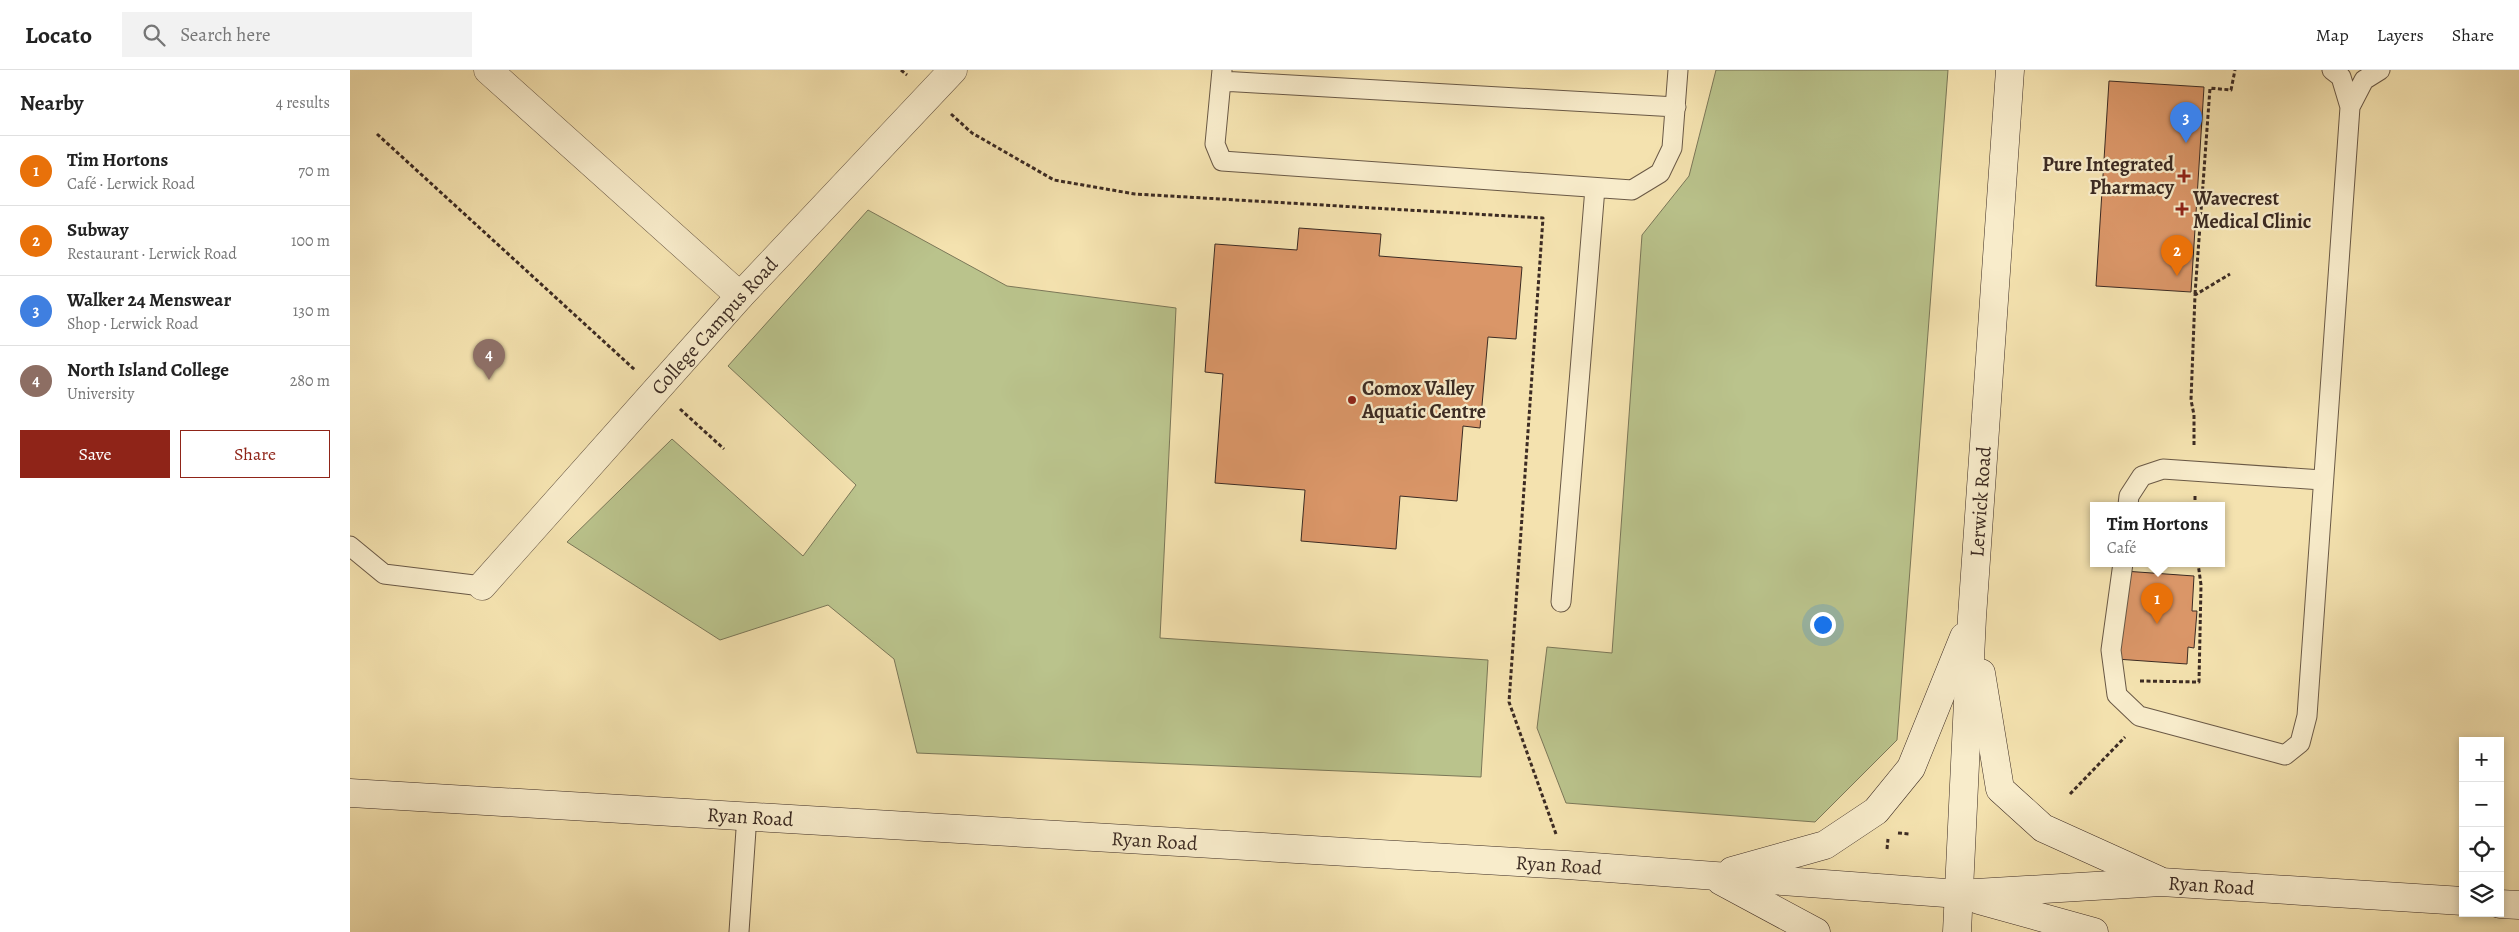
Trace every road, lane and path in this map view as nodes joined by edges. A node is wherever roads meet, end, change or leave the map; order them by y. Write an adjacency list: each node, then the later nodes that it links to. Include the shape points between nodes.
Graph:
1 (488, 70): 17 (main road)
2 (901, 70): 10 (path)
3 (953, 70): 10 (main road, College Campus Road)
4 (1678, 70): 11 (lane)
5 (2010, 70): 29 (main road, Lerwick Road)
6 (2235, 70): 16 (path, via 2231,90 2210,88)
7 (2332, 70): 12 (lane, via 2341,77)
8 (2380, 70): 12 (lane, via 2364,80)
9 (1221, 76): 11 (lane); 14 (lane, via 1215,144 1222,161)
10 (930, 95): 17 (main road, College Campus Road); 34 (path, via 972,133 1054,180 1135,194 1543,218 1509,702)
11 (1676, 107): 14 (lane, via 1672,148 1660,173 1632,190)
12 (2350, 107): 21 (lane)
13 (377, 134): 18 (path)
14 (1596, 188): 28 (lane)
15 (2230, 274): 16 (path)
16 (2194, 295): 20 (path, via 2191,400)
17 (740, 296): 18 (main road, College Campus Road)
18 (658, 388): 19 (path); 27 (main road, College Campus Road)
19 (724, 449)
20 (2194, 471): 21 (lane); 22 (lane, via 2163,469 2142,476); 23 (path)
21 (2322, 480): 30 (lane, via 2307,716 2300,743 2284,755)
22 (2128, 502)
23 (2195, 502)
24 (350, 546): 27 (lane, via 384,574)
25 (2122, 567): 30 (lane, via 2111,650 2118,695)
26 (2199, 567): 30 (path, via 2200,682 2139,681)
27 (482, 586)
28 (1561, 602)
29 (1972, 617): 35 (main road, via 1911,768 1876,811 1825,845); 36 (main road, via 2000,789 2043,828); 37 (main road, Lerwick Road)
30 (2139, 716): 32 (path, via 2126,736)
31 (350, 792): 33 (main road, Ryan Road)
32 (2070, 794)
33 (747, 815): 34 (main road, Ryan Road); 39 (lane)
34 (1567, 865): 35 (main road, Ryan Road)
35 (1713, 876): 37 (main road, Ryan Road); 40 (main road)
36 (2161, 882): 37 (main road, Ryan Road); 38 (main road, Ryan Road)
37 (1959, 894): 41 (main road, Lerwick Road); 42 (main road, Ryan Road)
38 (2459, 901)
39 (739, 932)
40 (1816, 932)
41 (1957, 932)
42 (2094, 932)

